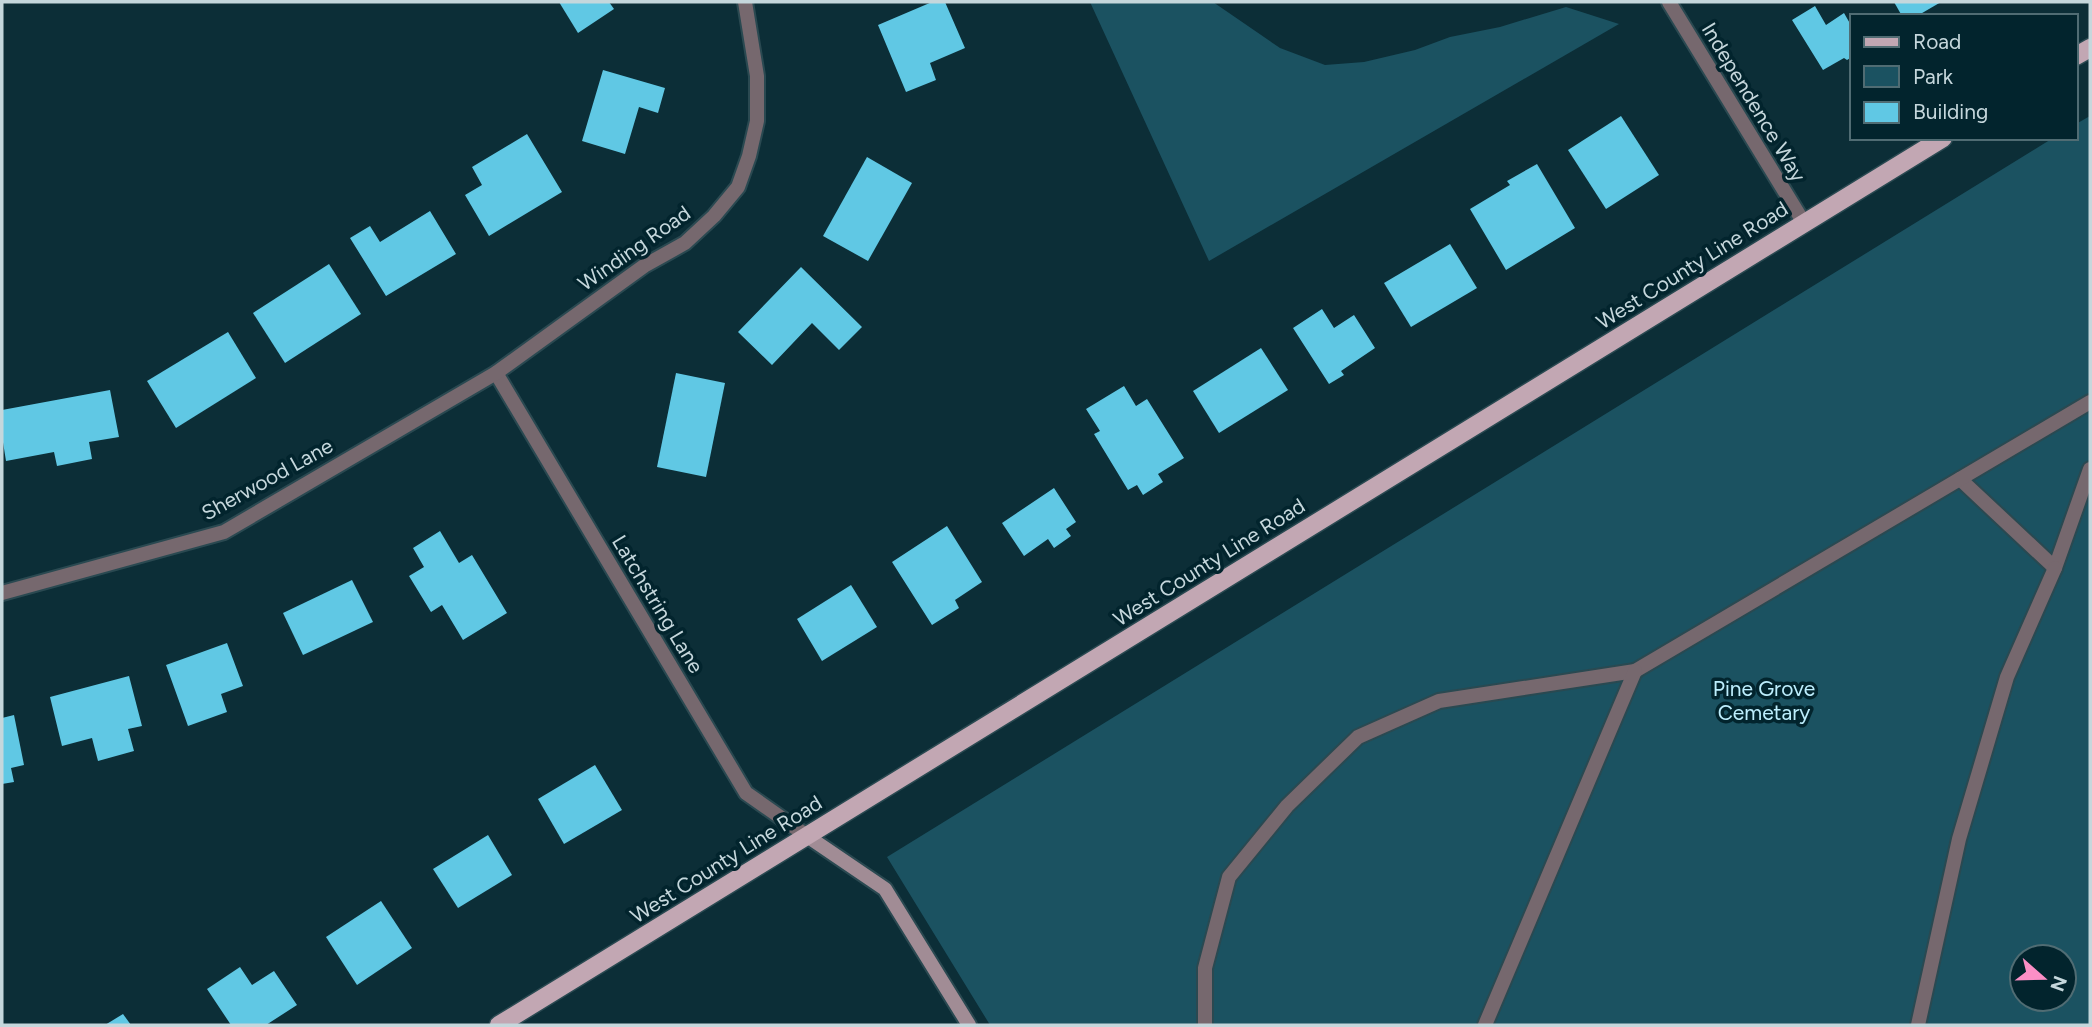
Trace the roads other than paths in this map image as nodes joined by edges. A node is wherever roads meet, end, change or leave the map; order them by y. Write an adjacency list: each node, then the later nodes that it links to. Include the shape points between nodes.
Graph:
1 (745, 2): 5 (street, Winding Road, via 757,76 757,121 738,187 685,243 644,266)
2 (1669, 2): 4 (street, Independence Way)
3 (1939, 140): 4 (main road, West County Line Road)
4 (1804, 223): 12 (main road, West County Line Road)
5 (496, 373): 10 (street, Sherwood Lane, via 224,532); 12 (street, Latchstring Lane, via 746,793)
6 (2090, 402): 8 (street)
7 (2090, 470): 9 (street)
8 (1960, 479): 9 (street); 11 (street)
9 (2055, 568): 17 (street, via 2007,677 1959,839)
10 (2, 593)
11 (1635, 671): 15 (street, via 1438,701 1358,737 1287,806 1228,877 1205,968); 16 (street)
12 (807, 836): 13 (main road, West County Line Road); 14 (street, via 885,889)
13 (499, 1025)
14 (970, 1025)
15 (1205, 1025)
16 (1485, 1025)
17 (1918, 1025)

